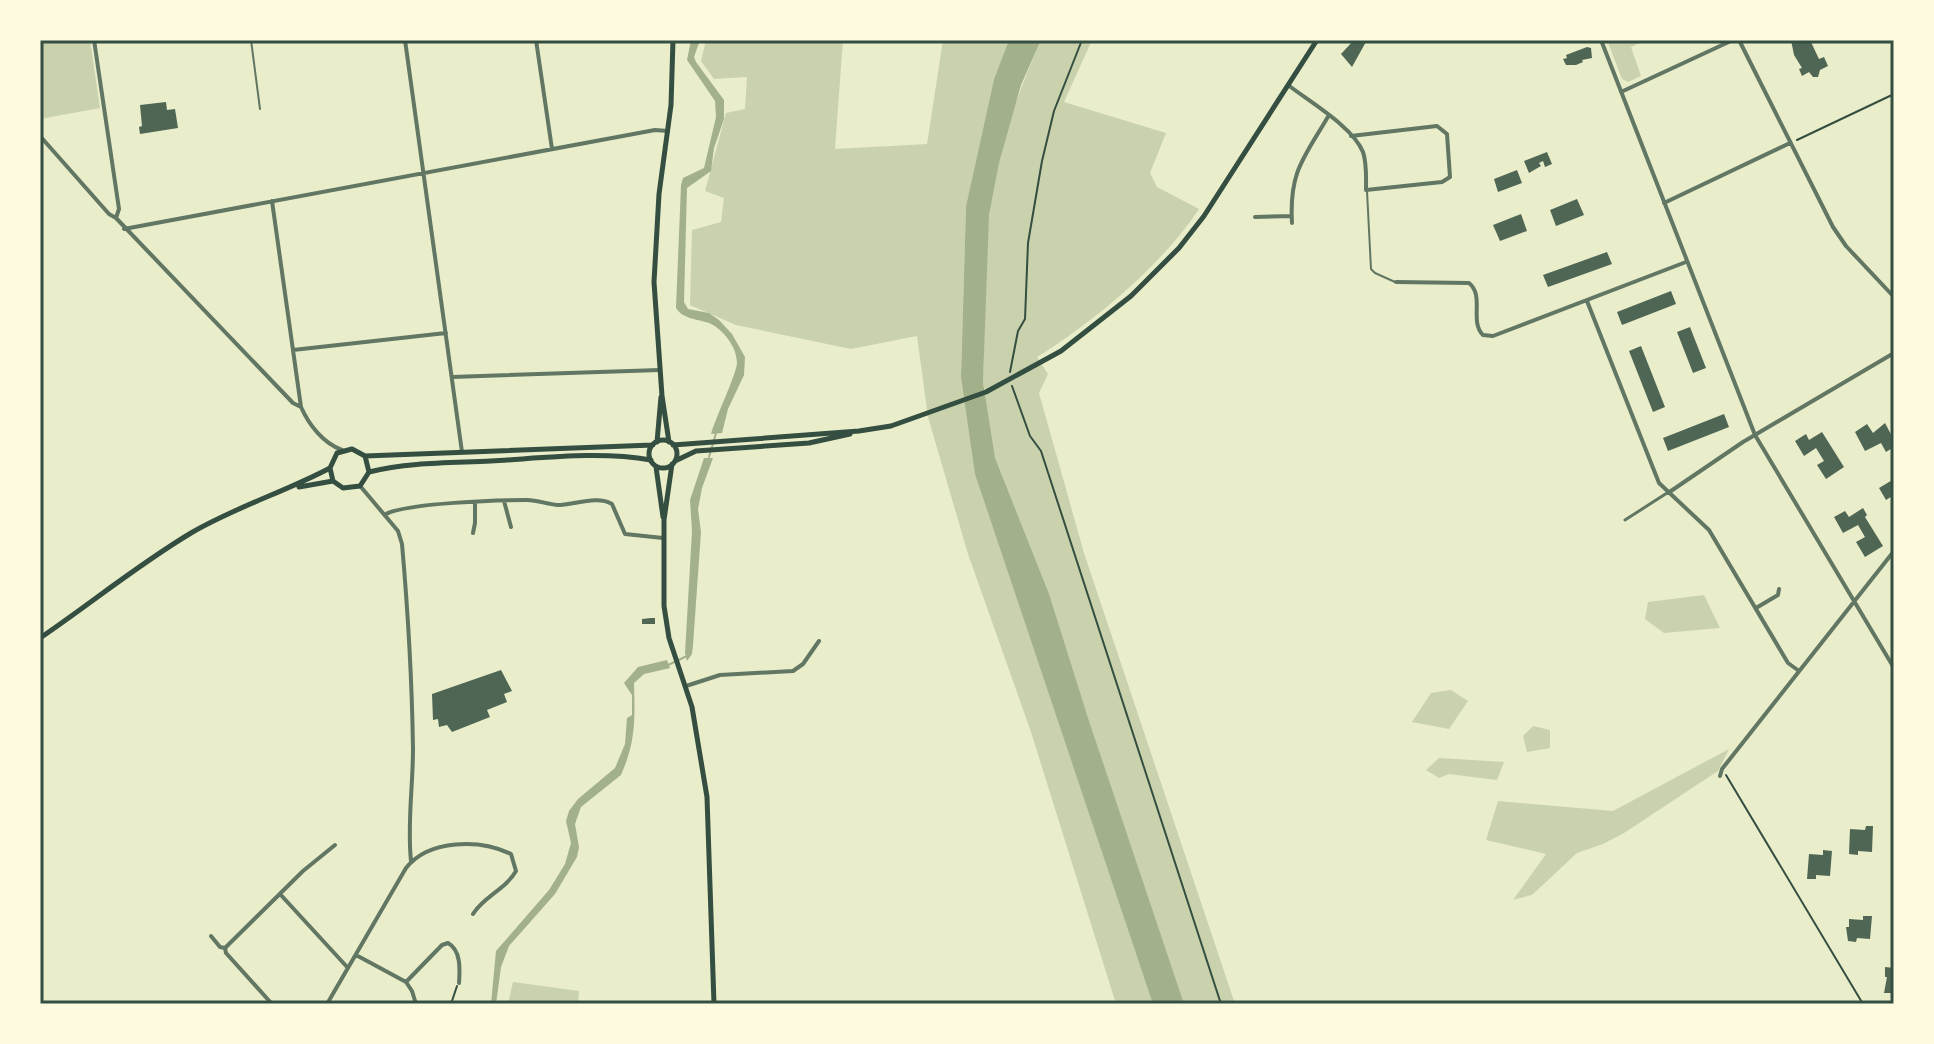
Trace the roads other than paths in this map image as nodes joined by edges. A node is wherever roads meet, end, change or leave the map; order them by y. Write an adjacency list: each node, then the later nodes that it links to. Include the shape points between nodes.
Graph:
1 (94, 40): 26 (street, via 119,209)
2 (251, 40): 11 (lane)
3 (405, 40): 20 (street)
4 (536, 40): 19 (street)
5 (673, 40): 13 (main road)
6 (1317, 40): 9 (main road)
7 (1601, 40): 10 (street)
8 (1736, 40): 10 (street); 17 (street)
9 (1288, 85): 12 (street); 40 (main road, via 1204,216 1122,304 1061,351 986,392 891,426)
10 (1621, 92): 23 (street)
11 (260, 109)
12 (1329, 115): 16 (street); 24 (street, via 1297,168)
13 (668, 132): 19 (street); 36 (main road, via 655,259)
14 (1363, 135): 16 (street); 18 (street); 21 (street, via 1441,128 1447,134 1451,173 1442,182)
15 (40, 136): 26 (street)
16 (1351, 136): 18 (street)
17 (1790, 143): 23 (street); 31 (street, via 1839,237)
18 (1360, 146): 21 (street)
19 (552, 149): 20 (street)
20 (423, 173): 22 (street); 33 (street)
21 (1366, 190): 30 (lane, via 1371,269)
22 (272, 200): 28 (street); 34 (street)
23 (1664, 203): 29 (street)
24 (1292, 216): 25 (street); 27 (street)
25 (1255, 217)
26 (116, 218): 28 (street)
27 (1292, 223)
28 (124, 229): 39 (street)
29 (1686, 262): 32 (street); 41 (street)
30 (1396, 282): 32 (street, via 1469,283 1477,293 1477,327 1483,335 1493,336)
31 (1894, 297)
32 (1587, 301): 59 (street)
33 (446, 333): 34 (street); 37 (street)
34 (293, 350): 39 (street)
35 (1894, 353): 41 (street)
36 (660, 370): 37 (street); 38 (main road)
37 (452, 377): 47 (street)
38 (662, 396): 42 (main road); 43 (main road)
39 (301, 407): 44 (street)
40 (859, 431): 45 (main road, via 721,441); 45 (main road, via 809,443)
41 (1755, 435): 59 (street); 70 (street)
42 (655, 443): 43 (main road); 47 (main road); 50 (main road)
43 (671, 443): 45 (main road); 52 (main road)
44 (332, 447): 46 (street); 48 (street)
45 (704, 447): 52 (main road)
46 (342, 450): 48 (main road); 49 (main road)
47 (462, 452): 49 (main road); 51 (main road)
48 (334, 456): 54 (main road)
49 (365, 456): 55 (main road)
50 (651, 460): 51 (main road, via 596,456); 53 (main road)
51 (463, 462): 55 (main road)
52 (674, 462): 53 (main road); 63 (main road)
53 (656, 467): 63 (main road)
54 (330, 468): 56 (main road); 58 (main road)
55 (369, 472): 57 (main road)
56 (333, 481): 57 (main road, via 343,488); 58 (main road)
57 (360, 486): 62 (street)
58 (294, 487): 72 (main road, via 191,533)
59 (1667, 493): 64 (street); 71 (street, via 1709,530)
60 (504, 501): 61 (street); 65 (street); 67 (street, via 608,501 625,534)
61 (475, 502): 62 (street); 66 (street)
62 (386, 514): 79 (street, via 398,531 404,570 413,752)
63 (664, 520): 67 (main road)
64 (1625, 520)
65 (511, 527)
66 (473, 533)
67 (663, 538): 76 (main road, via 664,606)
68 (1894, 551): 70 (street)
69 (1779, 589): 71 (street)
70 (1854, 602): 74 (street); 75 (street)
71 (1756, 608): 75 (street, via 1788,663)
72 (40, 638)
73 (819, 641): 76 (street, via 793,671 720,675)
74 (1894, 668)
75 (1799, 671): 77 (street)
76 (686, 686): 91 (main road, via 707,797)
77 (1720, 776)
78 (335, 845): 80 (street)
79 (411, 861): 81 (street, via 461,844 511,854 516,871 511,881); 84 (street)
80 (280, 894): 83 (street); 85 (street)
81 (473, 914)
82 (211, 936): 83 (street)
83 (225, 948): 88 (street)
84 (356, 955): 85 (street); 86 (street)
85 (348, 968): 89 (street)
86 (406, 982): 87 (street, via 448,943 459,960); 90 (street)
87 (459, 983)
88 (272, 1004)
89 (327, 1004)
90 (416, 1004)
91 (714, 1004)

